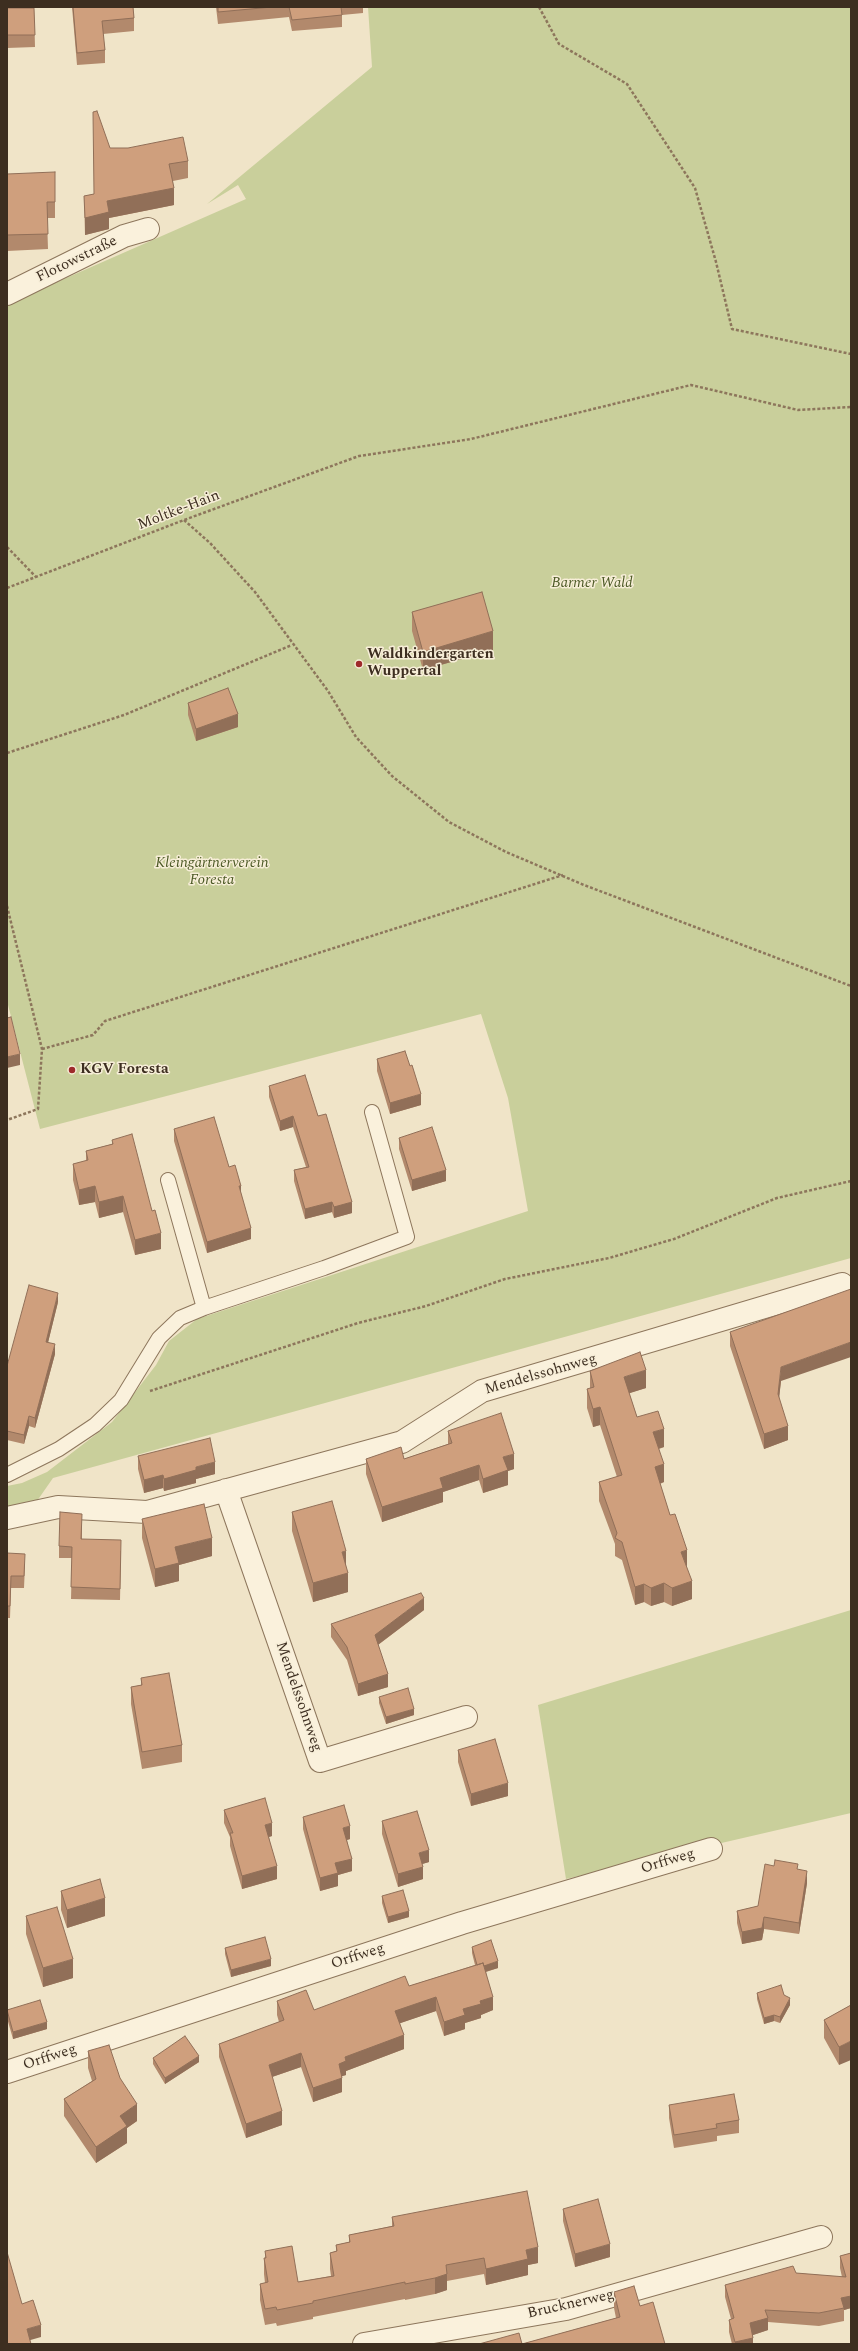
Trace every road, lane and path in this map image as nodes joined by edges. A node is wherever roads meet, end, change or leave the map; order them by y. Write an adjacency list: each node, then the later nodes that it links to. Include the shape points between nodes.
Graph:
1 (539, 7): 4 (path, via 559,44 627,84 695,188 732,329)
2 (148, 229): 3 (street, Flotowstraße, via 124,236)
3 (7, 294)
4 (851, 354)
5 (851, 407): 6 (path, Moltke-Hain, via 798,410 691,385 471,439 359,456)
6 (184, 520): 8 (path, Moltke-Hain); 10 (path, via 210,543 255,592)
7 (7, 547): 8 (path)
8 (36, 577): 9 (path, Moltke-Hain)
9 (7, 588)
10 (292, 645): 11 (path, via 124,714); 12 (path, via 328,691 356,737 392,776 449,822 506,852)
11 (7, 753)
12 (564, 875): 14 (path); 15 (path, via 105,1021 93,1035)
13 (7, 906): 15 (path)
14 (851, 986)
15 (42, 1049): 17 (path, via 38,1109)
16 (372, 1112): 21 (lane, via 407,1237)
17 (7, 1120)
18 (168, 1180): 21 (lane)
19 (851, 1181): 22 (path, via 777,1198 674,1239 609,1258 505,1279 426,1306 358,1323)
20 (842, 1284): 24 (street, Mendelssohnweg, via 482,1391 402,1442)
21 (204, 1308): 22 (lane, via 180,1318 160,1338)
22 (121, 1400): 23 (lane, via 95,1425 65,1445)
23 (7, 1475)
24 (226, 1490): 25 (street, Mendelssohnweg, via 147,1512 58,1507); 26 (street, Mendelssohnweg, via 320,1761)
25 (7, 1518)
26 (466, 1717)
27 (711, 1849): 28 (street, Orffweg, via 454,1926)
28 (7, 2072)
29 (821, 2237): 30 (street, Brucknerweg, via 566,2309)
30 (364, 2344)

